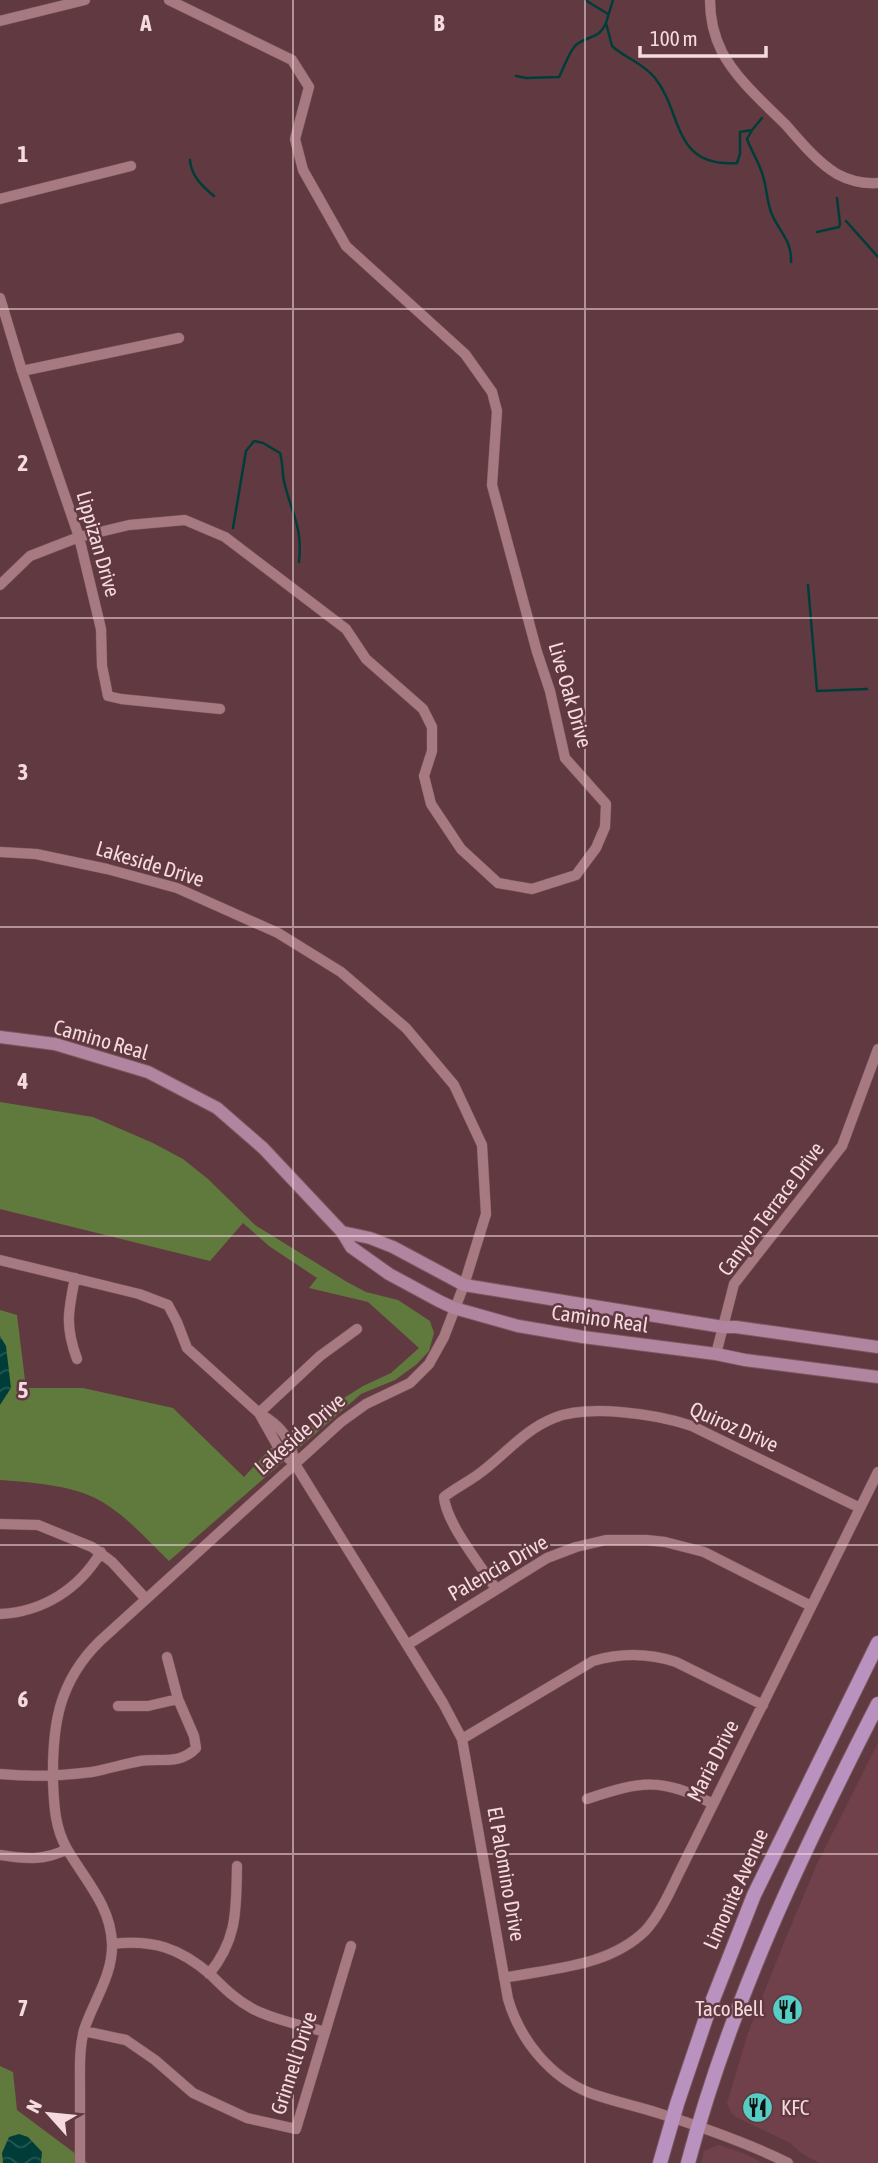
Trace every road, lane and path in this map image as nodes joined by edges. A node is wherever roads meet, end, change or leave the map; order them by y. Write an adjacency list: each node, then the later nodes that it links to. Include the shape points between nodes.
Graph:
1 (85, 0): 4 (street)
2 (169, 0): 12 (street, Live Oak Drive, via 292,61 309,87 295,139 303,170 346,246 465,354 492,393 497,411 492,485 565,758 606,804 605,827 596,848 576,875 532,889 498,883 461,849 431,804 424,776 432,751 432,727 423,709 366,659 346,629 225,537 185,520 129,525)
3 (710, 0): 7 (street, via 718,44 744,82 827,168 846,179)
4 (69, 2): 5 (street)
5 (0, 21)
6 (131, 166): 8 (street)
7 (878, 183)
8 (0, 199)
9 (0, 298): 11 (street, Lippizan Drive)
10 (179, 338): 11 (street)
11 (22, 371): 12 (street, Lippizan Drive)
12 (79, 537): 13 (street, Live Oak Drive, via 30,556); 14 (street, Lippizan Drive, via 101,629 108,696)
13 (0, 585)
14 (220, 709)
15 (0, 852): 22 (street, Lakeside Drive, via 36,854 177,888 278,933 341,972 406,1028 454,1084 482,1145 486,1214)
16 (0, 1037): 19 (main road, Camino Real, via 55,1044 148,1072 217,1108 263,1148)
17 (878, 1049): 18 (street, Canyon Terrace Drive)
18 (874, 1075): 24 (street, Canyon Terrace Drive, via 842,1146 734,1284)
19 (342, 1232): 22 (main road, Camino Real, via 393,1247); 23 (main road, Camino Real, via 351,1247 389,1274)
20 (0, 1260): 21 (street, El Palomino Drive)
21 (75, 1278): 28 (street, via 67,1314); 30 (street, El Palomino Drive, via 168,1305 187,1348)
22 (464, 1285): 23 (street, Lakeside Drive); 24 (main road, Camino Real)
23 (454, 1308): 27 (main road, Camino Real, via 531,1328); 33 (street, Lakeside Drive, via 429,1364 410,1383 355,1411)
24 (723, 1327): 26 (main road, Camino Real); 27 (street, Canyon Terrace Drive)
25 (357, 1329): 30 (street, via 292,1380)
26 (878, 1347)
27 (716, 1354): 29 (main road, Camino Real)
28 (77, 1359)
29 (878, 1377)
30 (259, 1413): 31 (street, El Palomino Drive); 32 (street, El Palomino Drive)
31 (279, 1428): 32 (street); 33 (street, El Palomino Drive, via 291,1443)
32 (271, 1436): 33 (street, El Palomino Drive)
33 (295, 1464): 39 (street, Lakeside Drive); 43 (street, El Palomino Drive)
34 (878, 1472): 35 (street, Maria Drive)
35 (860, 1508): 38 (street, Quiroz Drive, via 679,1421 602,1410 577,1412 532,1429 444,1497 452,1521); 40 (street, Maria Drive)
36 (0, 1524): 37 (street, via 38,1525)
37 (101, 1552): 39 (street); 41 (street, via 63,1594 32,1609)
38 (496, 1589): 40 (street, Palencia Drive, via 547,1558 576,1548 606,1540 646,1540 704,1552); 43 (street, Palencia Drive)
39 (146, 1599): 51 (street, Lakeside Drive, via 93,1648 67,1684 54,1725)
40 (811, 1606): 47 (street, Maria Drive)
41 (0, 1614)
42 (878, 1643): 63 (main road, Limonite Avenue, via 754,1895)
43 (407, 1645): 49 (street, El Palomino Drive)
44 (167, 1657): 45 (street)
45 (178, 1699): 48 (street); 51 (street, via 196,1748 183,1759 140,1761)
46 (878, 1704): 64 (main road, via 757,1955)
47 (763, 1705): 49 (street, via 676,1662 625,1655 593,1661); 53 (street, Maria Drive)
48 (118, 1706)
49 (462, 1739): 60 (street, El Palomino Drive)
50 (0, 1774): 51 (street)
51 (53, 1776): 54 (street, Lakeside Drive, via 57,1825)
52 (587, 1799): 53 (street, via 650,1784 680,1788)
53 (713, 1804): 60 (street, Maria Drive, via 656,1916 632,1941 593,1961)
54 (67, 1849): 55 (street, via 44,1858); 57 (street, Lakeside Drive, via 101,1903)
55 (0, 1854)
56 (237, 1866): 59 (street, via 231,1935)
57 (112, 1944): 59 (street, via 137,1941 163,1946); 61 (street, Lakeside Drive, via 110,1965)
58 (351, 1946): 62 (street, Grinnell Drive)
59 (209, 1974): 62 (street, via 255,2010)
60 (504, 1978): 63 (street, El Palomino Drive, via 519,2029 556,2071 593,2094)
61 (84, 2031): 62 (street, Grinnell Drive, via 125,2040 193,2093 247,2118 296,2129); 65 (street, Lakeside Drive)
62 (325, 2032)
63 (672, 2118): 64 (street, El Palomino Drive); 66 (main road, Limonite Avenue)
64 (698, 2126): 67 (main road); 68 (street, El Palomino Drive)
65 (80, 2163)
66 (660, 2163)
67 (688, 2163)
68 (788, 2163)

